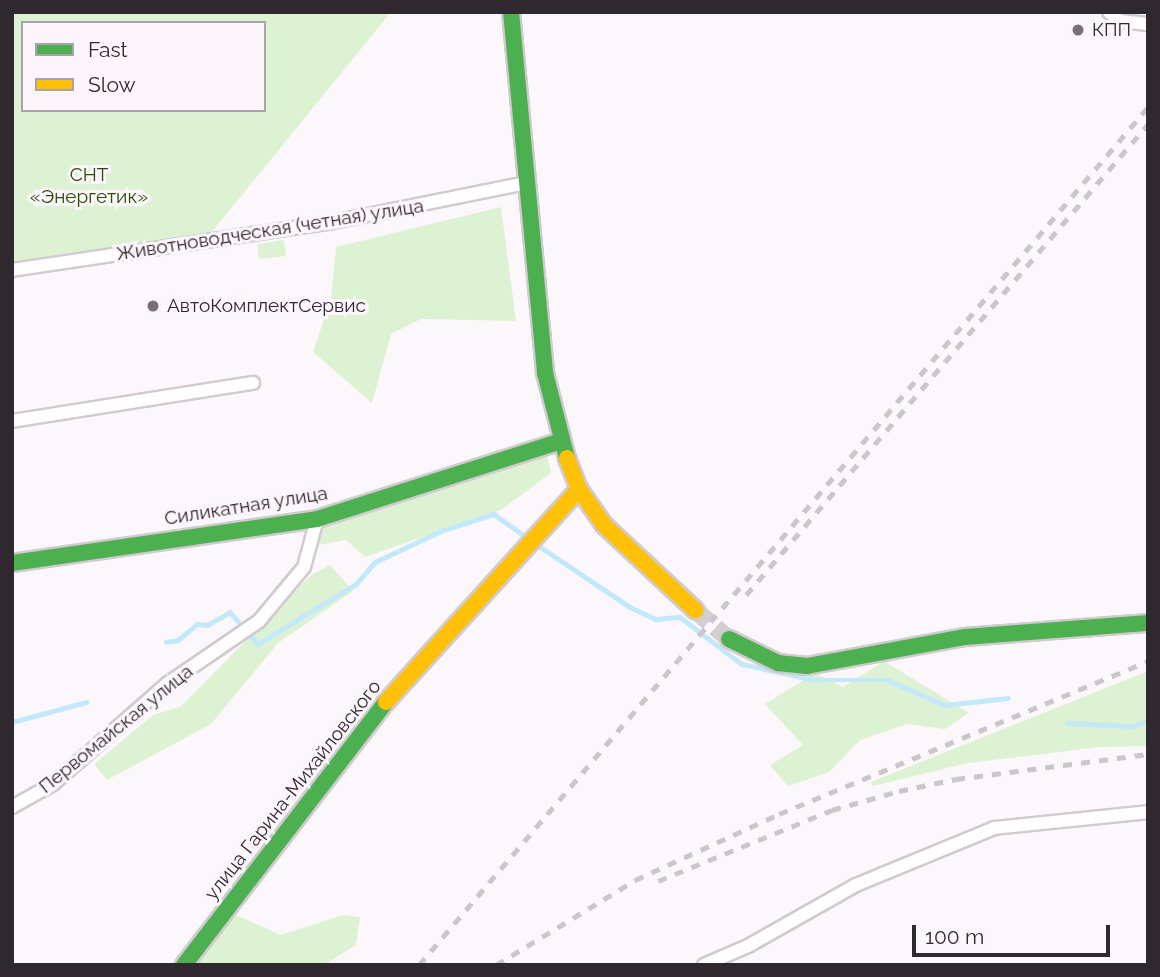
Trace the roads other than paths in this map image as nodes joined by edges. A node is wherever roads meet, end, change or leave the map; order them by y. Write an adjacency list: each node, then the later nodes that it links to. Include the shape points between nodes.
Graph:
1 (511, 12): 4 (street)
2 (1109, 12): 3 (street, via 1120,21)
3 (1145, 25)
4 (526, 183): 5 (street, Животноводческая (четная) улица, via 328,223); 8 (street, via 545,373)
5 (12, 270)
6 (253, 383): 7 (street)
7 (12, 421)
8 (561, 441): 9 (street); 10 (street, Силикатная улица)
9 (579, 489): 12 (street, via 633,556); 17 (street, улица Гарина-Михайловского, via 370,719)
10 (317, 519): 11 (street, Силикатная улица); 15 (street, Первомайская улица, via 304,567 260,621 167,684 53,783)
11 (12, 563)
12 (695, 610)
13 (1148, 623): 14 (street, via 965,637 807,666 778,663)
14 (729, 639)
15 (12, 807)
16 (1148, 812): 18 (street, via 994,828 856,885 748,946)
17 (184, 965)
18 (704, 965)

